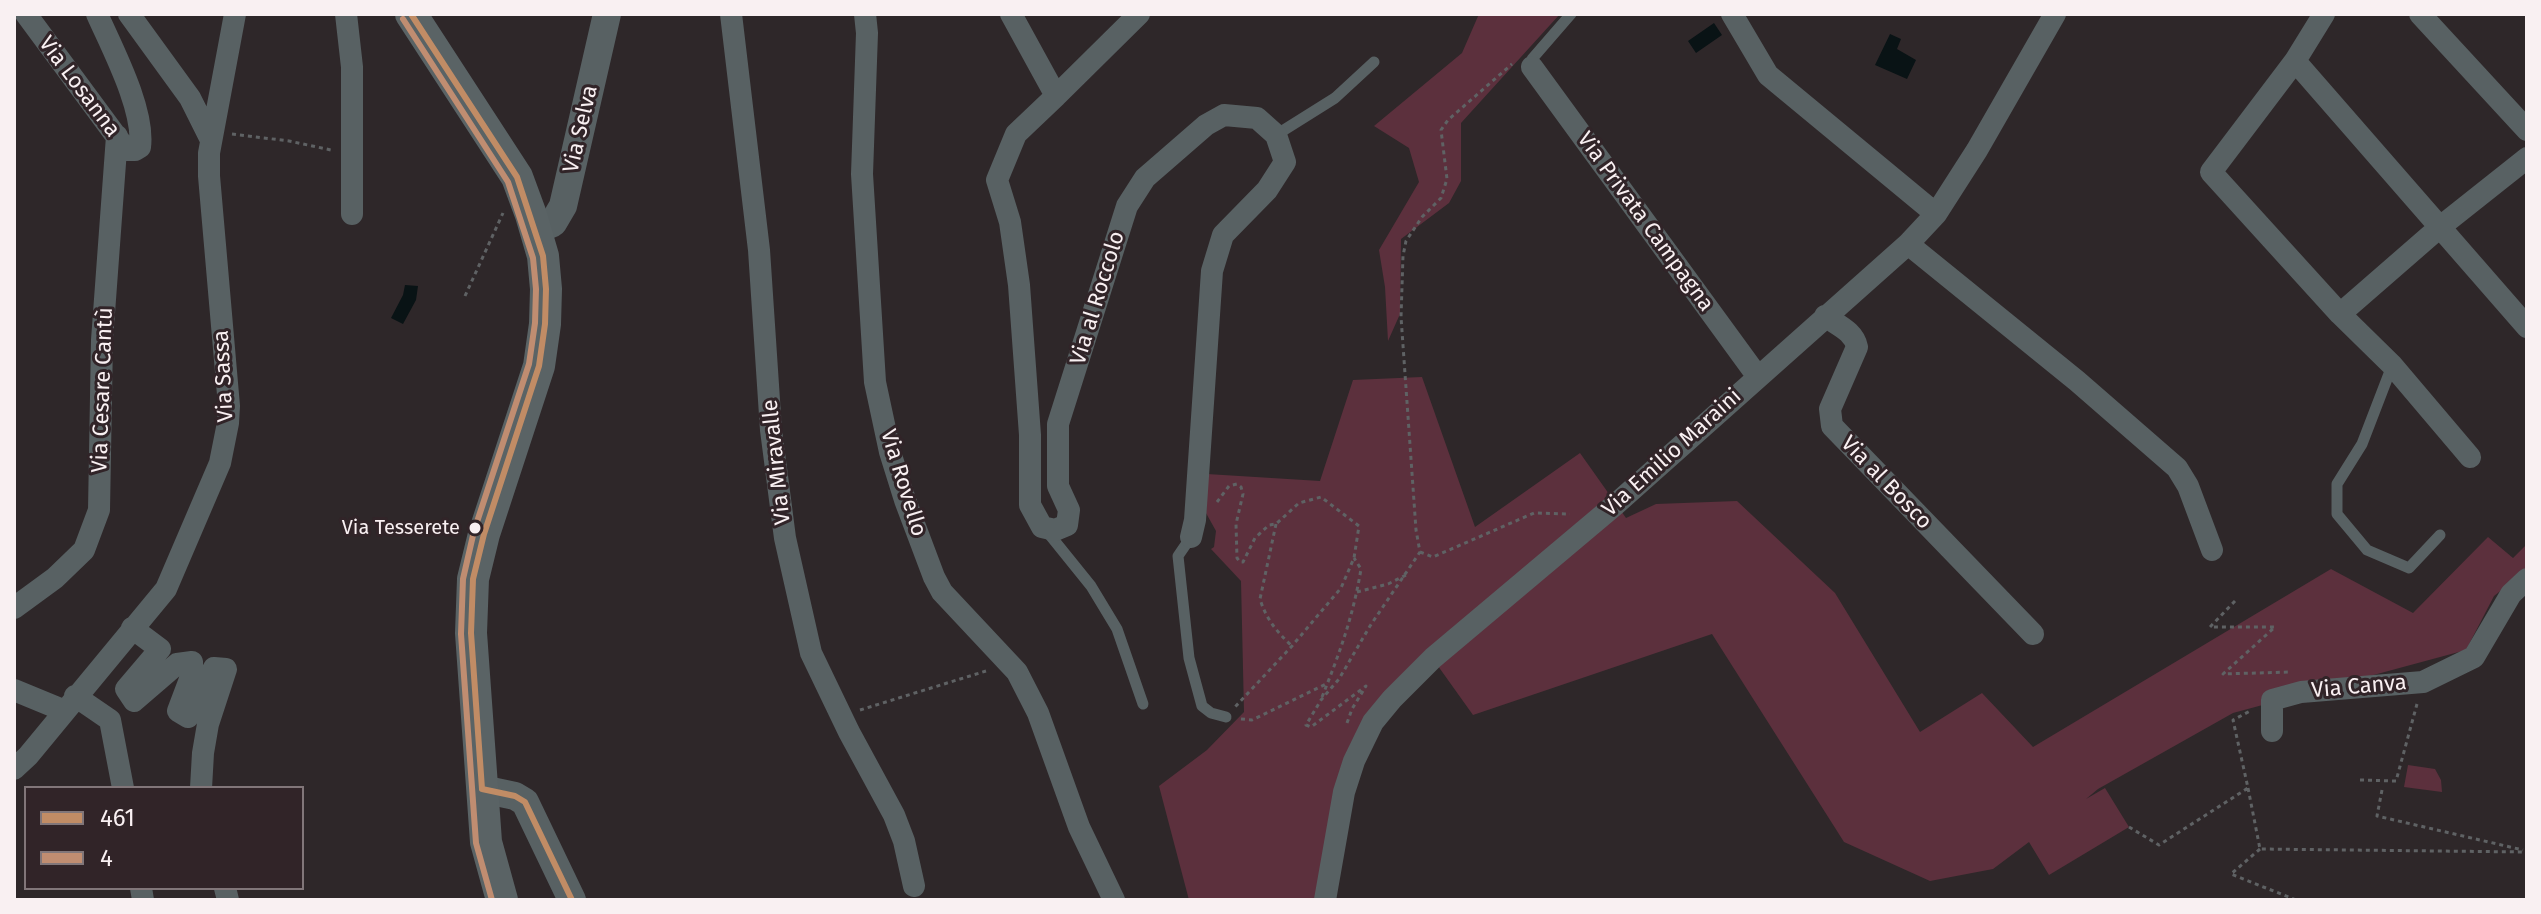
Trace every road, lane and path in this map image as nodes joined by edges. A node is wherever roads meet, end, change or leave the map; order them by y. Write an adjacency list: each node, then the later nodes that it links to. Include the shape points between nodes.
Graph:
1 (26, 14): 24 (street, Via Losanna)
2 (97, 14): 24 (street, Via Losanna, via 133,101 141,126 140,147 128,150)
3 (129, 14): 25 (street)
4 (235, 14): 25 (street, Via Sassa)
5 (346, 14): 29 (street, via 352,67)
6 (411, 14): 32 (main road, via 517,177)
7 (607, 14): 32 (street, Via Selva, via 563,206 553,223)
8 (731, 14): 66 (street, Via Miravalle, via 785,538 811,653)
9 (865, 14): 57 (street, Via Rovello, via 862,174 875,382 890,452 942,592)
10 (1011, 14): 21 (street)
11 (1139, 14): 21 (street)
12 (1571, 14): 17 (lane)
13 (1732, 14): 30 (street, via 1768,75)
14 (2055, 14): 30 (street, Via Emilio Maraini)
15 (2324, 14): 18 (street)
16 (2420, 14): 22 (street)
17 (1542, 44): 20 (lane); 47 (path, via 1527,51 1441,130 1447,179 1441,198 1406,241 1401,317)
18 (2295, 61): 31 (street); 35 (street, via 2211,172)
19 (1374, 62): 23 (lane, via 1335,98)
20 (1532, 67): 39 (street, Via Privata Campagna)
21 (1056, 96): 43 (street, via 1016,134 997,180 1010,222 1019,285 1030,505)
22 (2527, 130)
23 (1276, 135): 43 (street, Via al Roccolo, via 1257,118 1224,115 1145,178 1127,206 1058,424 1058,486 1069,510 1067,525 1055,530); 44 (street, via 1285,162 1267,190 1223,235 1212,271)
24 (117, 136): 53 (street, Via Cesare Cantù, via 102,340 99,510 84,550)
25 (217, 137): 26 (path, via 289,141); 54 (street, Via Sassa, via 209,176 229,406 226,438 170,582)
26 (334, 151)
27 (2527, 158): 31 (street)
28 (503, 212): 34 (path)
29 (352, 214)
30 (1936, 214): 33 (street, Via Emilio Maraini)
31 (2440, 227): 35 (street); 37 (street)
32 (536, 230): 75 (main road, via 546,289 541,353 473,579 471,633)
33 (1908, 244): 36 (street, Via Emilio Maraini); 46 (street, via 2177,468)
34 (465, 296)
35 (2340, 314): 38 (street)
36 (1825, 316): 39 (street, Via Emilio Maraini); 55 (street, Via al Bosco, via 1850,333 1857,347 1830,409 1838,436)
37 (2527, 327)
38 (2392, 365): 40 (street); 45 (lane, via 2362,444 2337,484 2337,514 2367,550 2409,568)
39 (1758, 377): 41 (street, Via Emilio Maraini)
40 (2470, 457)
41 (1603, 515): 47 (path, via 1534,513 1433,557); 84 (street, Via Emilio Maraini, via 1433,658 1373,722 1344,792)
42 (1276, 524): 44 (path, via 1255,538 1240,562 1236,524 1243,494 1237,484 1229,486 1210,518); 48 (path, via 1299,503 1321,497 1359,526); 56 (path, via 1260,599 1277,632)
43 (1042, 527): 64 (lane, via 1091,586 1117,629)
44 (1193, 529): 67 (lane, via 1178,556 1189,658 1202,706)
45 (2440, 535)
46 (2212, 550)
47 (1420, 552): 49 (path)
48 (1354, 558): 51 (path, via 1361,569); 56 (path, via 1341,588)
49 (1407, 575): 51 (path); 62 (path)
50 (2527, 579): 59 (street, Via Canva, via 2511,594 2474,657)
51 (1357, 592): 60 (path)
52 (2235, 601): 58 (path, via 2210,627 2275,627 2223,674)
53 (14, 608)
54 (132, 628): 63 (street, Via Sassa); 73 (street, via 160,649 126,689 134,701 177,664 192,662 178,711 188,717 214,668 226,669 208,724)
55 (2033, 634)
56 (1292, 646): 67 (path)
57 (1009, 664): 66 (path); 83 (street, Via Rovello, via 1038,713 1079,827)
58 (2300, 672)
59 (2423, 682): 69 (street, Via Canva, via 2301,692 2272,700); 71 (path, via 2396,781)
60 (1328, 683): 62 (path); 67 (path, via 1252,720)
61 (14, 690): 63 (street)
62 (1321, 700): 65 (path, via 1306,725 1311,727 1366,686)
63 (70, 704): 70 (street, Via Sassa); 72 (street, via 110,720)
64 (1143, 704)
65 (1352, 709)
66 (841, 715): 80 (street, Via Miravalle, via 894,815)
67 (1226, 717)
68 (2233, 720): 74 (path)
69 (2272, 731)
70 (14, 769)
71 (2360, 780)
72 (123, 786)
73 (201, 786)
74 (2248, 788): 77 (path, via 2159,845); 78 (path)
75 (482, 789): 81 (main road, via 486,842); 82 (street, via 525,802)
76 (2382, 790): 79 (path, via 2377,816)
77 (2129, 827)
78 (2260, 849): 79 (path); 85 (path, via 2231,874)
79 (2527, 852)
80 (914, 886)
81 (502, 900)
82 (572, 900)
83 (1114, 900)
84 (1325, 900)
85 (2296, 900)

